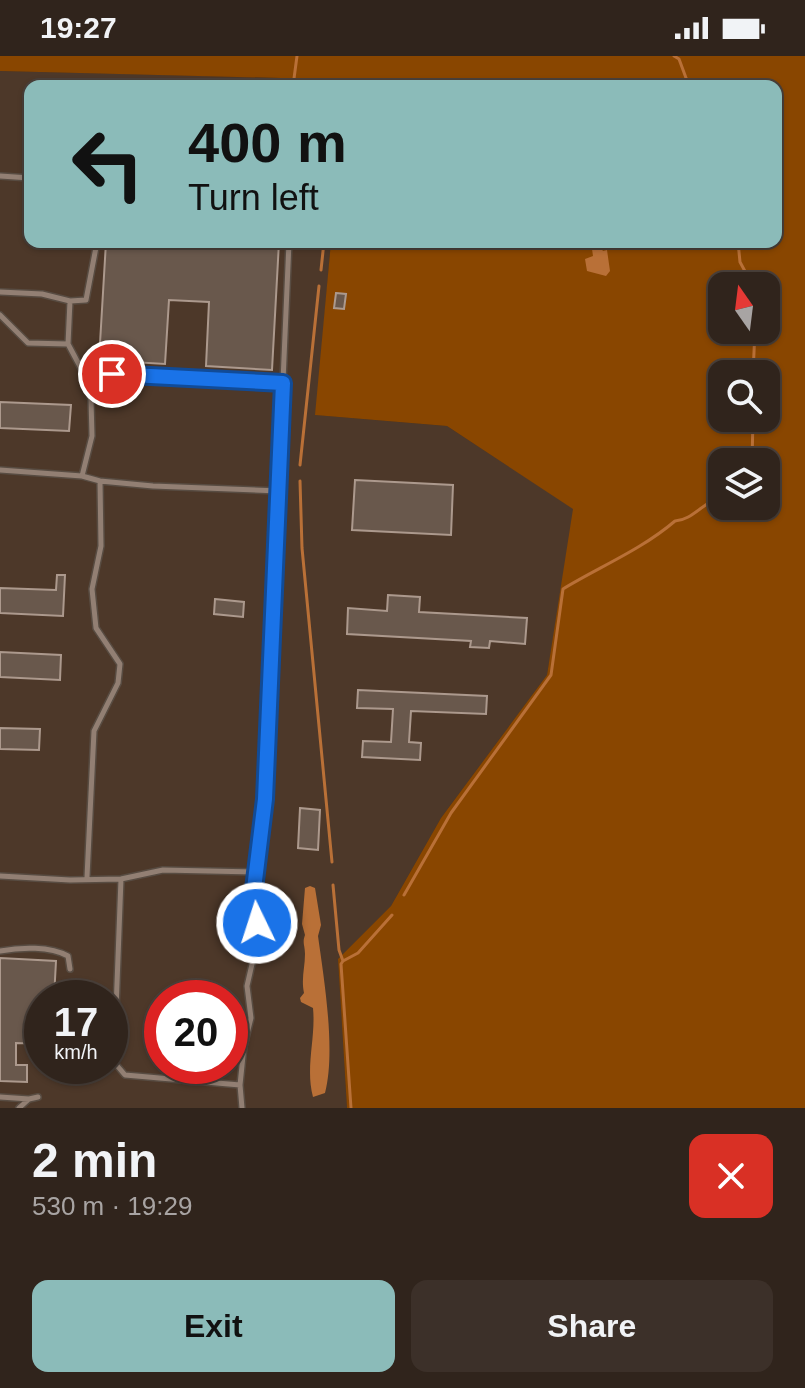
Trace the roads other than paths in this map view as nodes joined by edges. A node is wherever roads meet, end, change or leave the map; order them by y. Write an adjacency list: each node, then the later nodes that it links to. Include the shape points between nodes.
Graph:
1 (0, 176): 2 (lane)
2 (24, 178)
3 (96, 248): 6 (lane, via 86,300)
4 (289, 248): 10 (lane)
5 (0, 292): 6 (lane)
6 (70, 301): 8 (lane)
7 (0, 315): 8 (lane, via 28,343)
8 (68, 344): 9 (lane)
9 (83, 372): 10 (lane); 12 (lane, via 91,400 92,436)
10 (283, 383): 14 (lane)
11 (0, 470): 12 (lane)
12 (82, 476): 13 (lane)
13 (100, 481): 14 (lane); 17 (lane, via 101,546 92,589 96,628 120,664 118,683 94,731)
14 (279, 491): 15 (lane, via 265,799)
15 (255, 872): 18 (lane, via 163,870); 21 (lane, via 255,951 247,986 251,1018)
16 (0, 876): 17 (lane)
17 (87, 877): 18 (lane)
18 (121, 879): 21 (lane, via 114,1062 125,1075)
19 (0, 951): 20 (lane, via 59,951 68,956)
20 (70, 969)
21 (240, 1085): 26 (lane)
22 (0, 1097): 24 (lane)
23 (38, 1097): 24 (lane)
24 (29, 1099): 25 (lane)
25 (19, 1108)
26 (242, 1108)

